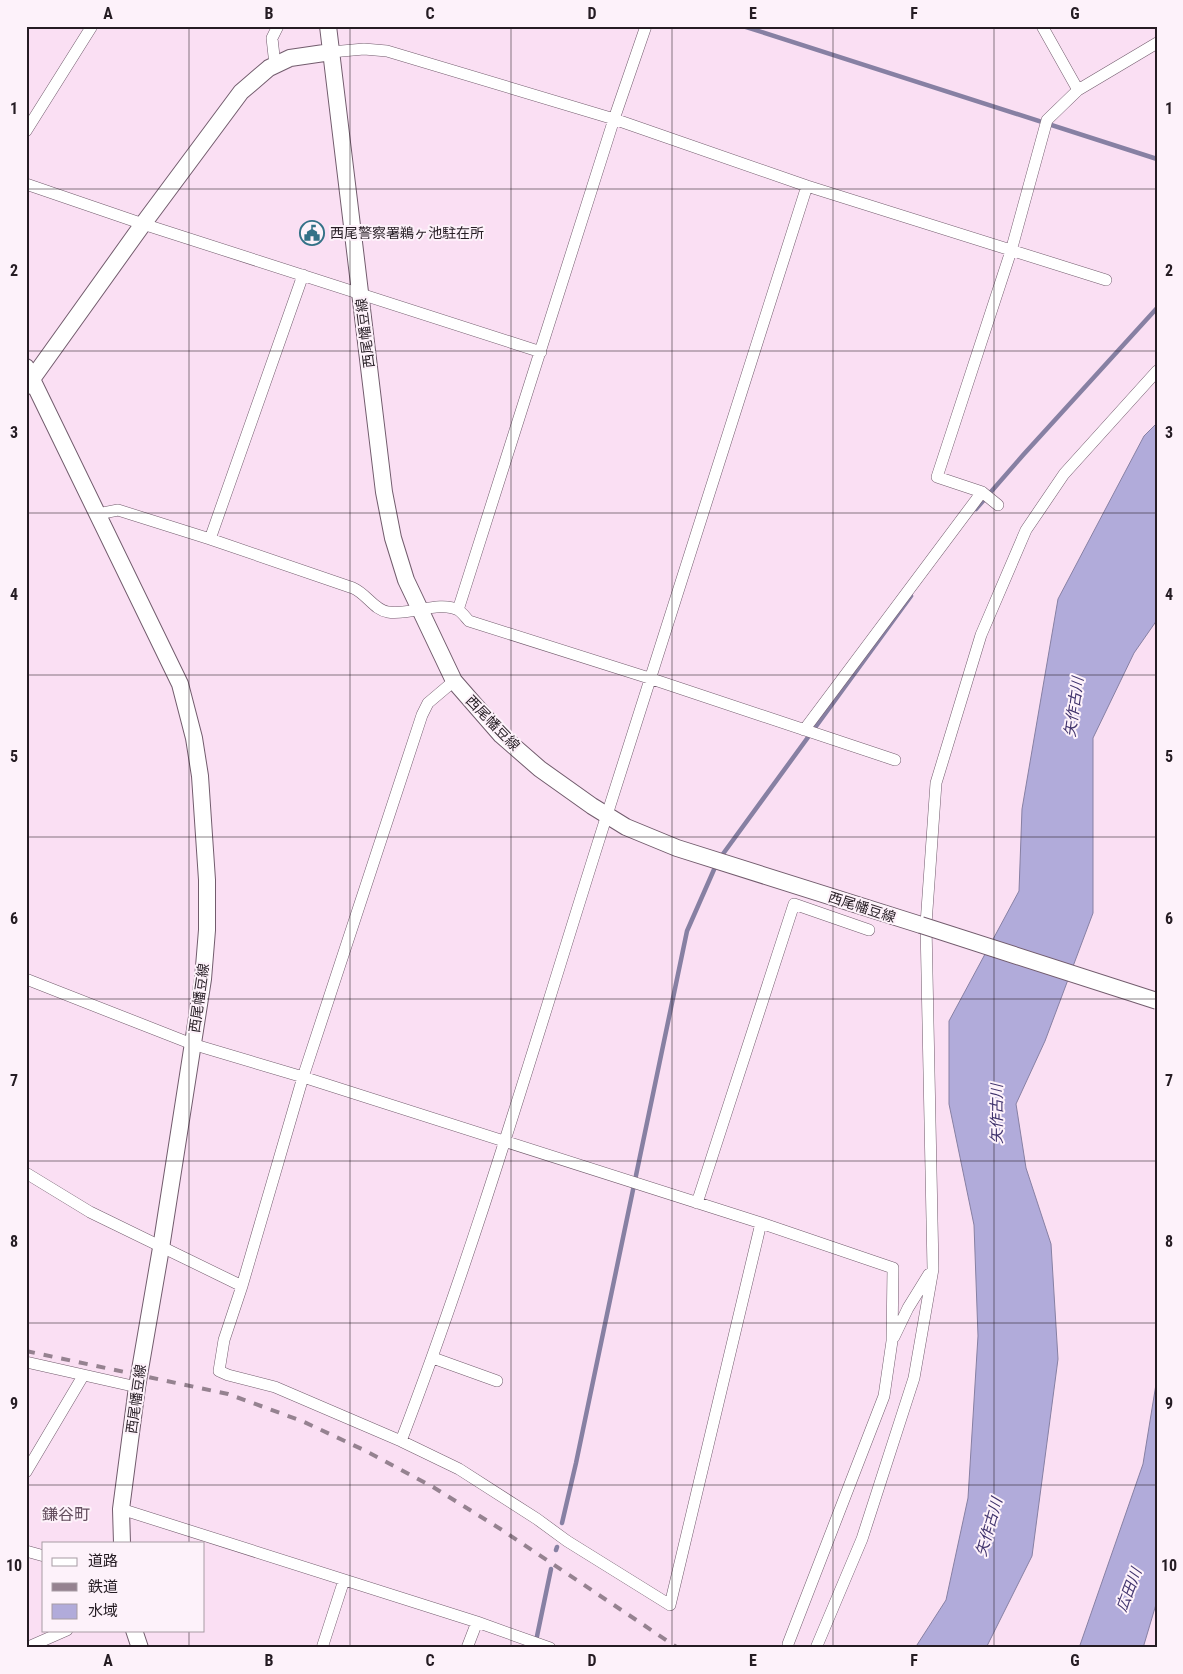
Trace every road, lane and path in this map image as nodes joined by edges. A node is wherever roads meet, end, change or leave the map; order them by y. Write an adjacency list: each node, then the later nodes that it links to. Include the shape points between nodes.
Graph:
1 (92, 26): 11 (street)
2 (278, 26): 8 (street, via 272,38)
3 (328, 26): 7 (main road, 西尾幡豆線)
4 (646, 26): 10 (street)
5 (1042, 26): 9 (street)
6 (1157, 43): 9 (street)
7 (331, 52): 8 (main road, via 290,58); 10 (street, via 364,49 387,52); 18 (main road, 西尾幡豆線)
8 (275, 65): 14 (main road, via 241,92)
9 (1078, 90): 15 (street, via 1046,120)
10 (614, 119): 13 (street); 19 (street)
11 (26, 131)
12 (26, 184): 14 (street)
13 (807, 186): 15 (street); 28 (street, via 737,413)
14 (143, 224): 16 (street); 21 (main road)
15 (1011, 251): 17 (street); 22 (street, via 936,477)
16 (303, 275): 18 (street); 25 (street)
17 (1106, 280)
18 (360, 293): 19 (street); 26 (main road, 西尾幡豆線, via 388,517 399,560)
19 (541, 352): 27 (street)
20 (1157, 371): 43 (street, via 1064,474 1026,530 980,635 936,782 926,924)
21 (28, 378): 24 (main road, 西尾幡豆線)
22 (982, 492): 23 (street); 30 (street)
23 (998, 504)
24 (98, 514): 25 (street, via 118,510); 36 (main road, 西尾幡豆線, via 180,684 194,738 200,776 207,930)
25 (210, 539): 26 (street, via 359,590 387,612)
26 (419, 610): 27 (street, via 445,607); 29 (main road, 西尾幡豆線)
27 (458, 610): 28 (street, via 470,621)
28 (649, 678): 30 (street); 32 (street)
29 (454, 681): 32 (main road, 西尾幡豆線, via 500,735 540,769); 37 (street, via 428,704 422,715)
30 (804, 730): 31 (street)
31 (895, 760)
32 (606, 815): 35 (main road, 西尾幡豆線, bridge, via 676,848); 38 (street)
33 (869, 930): 40 (street, via 794,904)
34 (26, 979): 36 (street)
35 (1157, 1001)
36 (192, 1044): 37 (street); 42 (main road, 西尾幡豆線)
37 (303, 1077): 38 (street); 44 (street)
38 (504, 1142): 40 (street); 46 (street)
39 (26, 1172): 42 (street, via 90,1212)
40 (697, 1203): 41 (street)
41 (761, 1223): 45 (street, via 893,1268); 51 (street, via 670,1605 459,1469)
42 (161, 1248): 44 (street); 50 (main road, 西尾幡豆線)
43 (933, 1268): 45 (street); 67 (street, via 914,1378 862,1539)
44 (242, 1286): 51 (street, via 224,1340 219,1371 275,1387)
45 (892, 1341): 61 (street, via 884,1396)
46 (433, 1358): 49 (street); 51 (street)
47 (26, 1362): 48 (street)
48 (83, 1376): 50 (street); 52 (street)
49 (497, 1381)
50 (137, 1387): 53 (main road, 西尾幡豆線)
51 (401, 1442)
52 (27, 1470)
53 (121, 1509): 54 (main road, 西尾幡豆線); 57 (street)
54 (122, 1542)
55 (26, 1551): 56 (street)
56 (42, 1555)
57 (344, 1580): 58 (street); 64 (street)
58 (477, 1622): 65 (street); 66 (street)
59 (62, 1632): 62 (street)
60 (135, 1632): 63 (main road)
61 (788, 1644)
62 (26, 1648)
63 (140, 1648)
64 (322, 1648)
65 (467, 1648)
66 (550, 1648)
67 (816, 1648)

